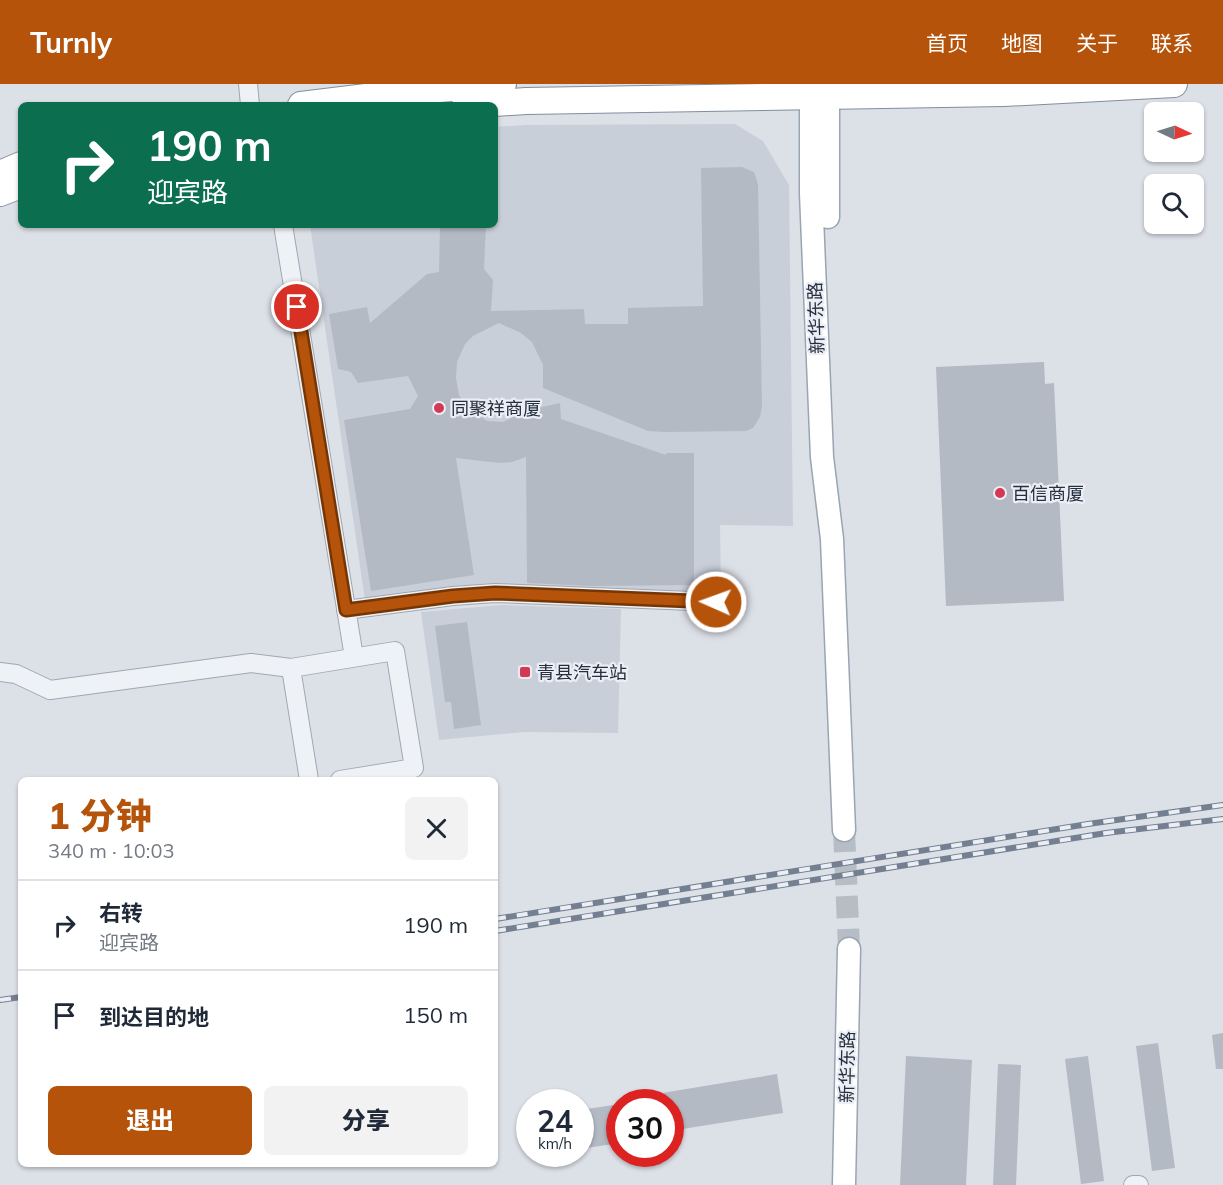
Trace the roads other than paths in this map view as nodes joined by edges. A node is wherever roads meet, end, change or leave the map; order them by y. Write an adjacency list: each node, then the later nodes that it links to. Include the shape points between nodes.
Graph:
1 (248, 84): 5 (street)
2 (502, 84): 6 (highway)
3 (1174, 84): 4 (highway, via 1004,93)
4 (820, 90): 7 (highway); 20 (main road, 新华东路, via 837,451 832,539)
5 (250, 102)
6 (325, 102)
7 (498, 103)
8 (18, 166): 9 (highway)
9 (0, 174)
10 (18, 186): 11 (highway)
11 (0, 193)
12 (283, 228): 14 (street)
13 (716, 602): 14 (street, via 495,593)
14 (346, 610): 15 (street)
15 (354, 657): 16 (street); 19 (street, via 395,651 414,768)
16 (291, 668): 17 (street, via 251,663 50,690 16,674); 18 (street)
17 (0, 672)
18 (309, 777)
19 (358, 777)
20 (844, 830)
21 (849, 949): 22 (main road, 新华东路)
22 (844, 1185)
23 (1133, 1185): 24 (street)
24 (1139, 1185)

